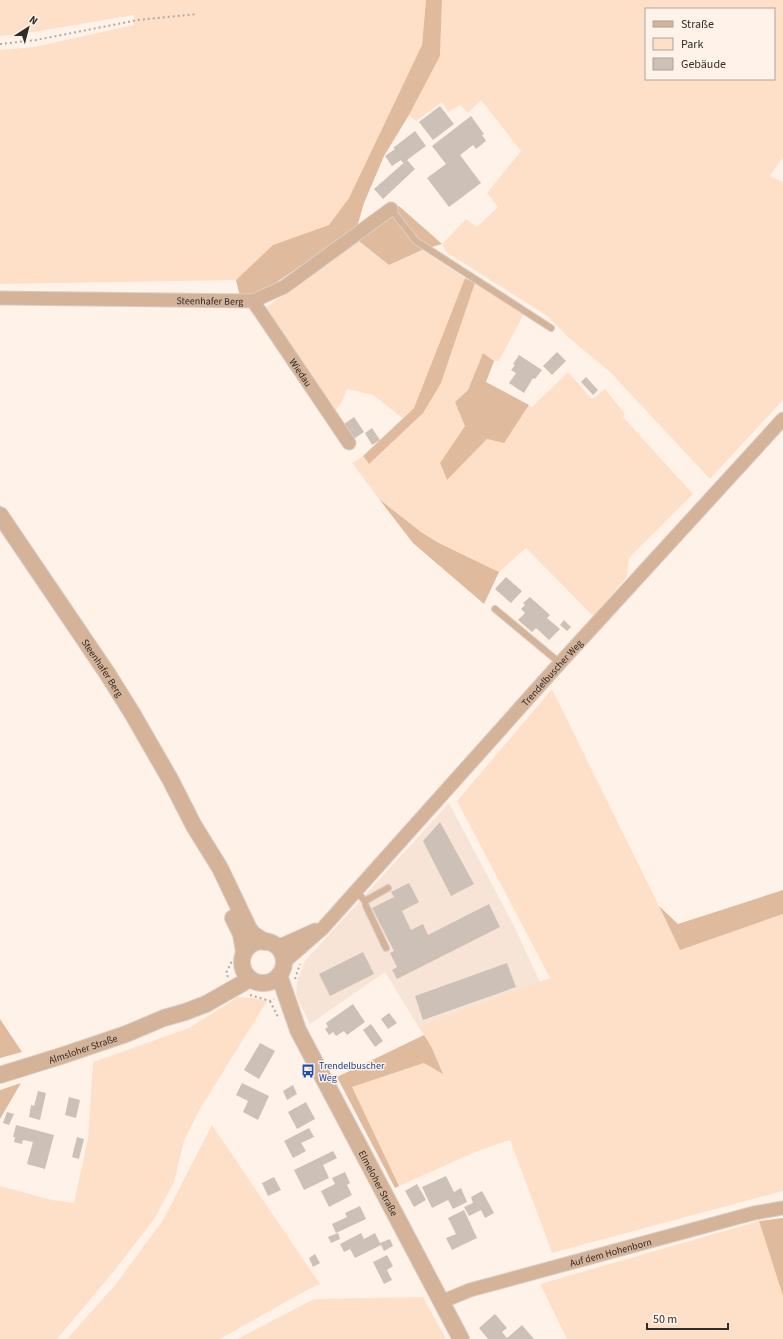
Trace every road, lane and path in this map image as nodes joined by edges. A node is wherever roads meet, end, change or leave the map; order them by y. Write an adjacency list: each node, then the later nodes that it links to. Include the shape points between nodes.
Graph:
1 (197, 14): 2 (path, via 138,20 36,40)
2 (0, 44)
3 (391, 209): 5 (street, Steenhafer Berg, via 284,287); 6 (lane, via 416,241)
4 (0, 298): 5 (street, Steenhafer Berg)
5 (253, 301): 8 (street, Wiedau)
6 (550, 328)
7 (783, 419): 11 (street, Trendelbuscher Weg)
8 (349, 443)
9 (0, 515): 12 (street, Steenhafer Berg, via 107,673 151,745)
10 (495, 609): 11 (lane)
11 (560, 663): 14 (street, Trendelbuscher Weg)
12 (194, 826): 16 (street, Steenhafer Berg, via 220,868 249,929); 19 (street, Steenhafer Berg, via 241,934)
13 (388, 888): 14 (lane)
14 (361, 896): 15 (street, Trendelbuscher Weg); 17 (lane)
15 (323, 928): 16 (street, Trendelbuscher Weg, via 284,944); 18 (street, Trendelbuscher Weg)
16 (270, 944): 18 (street, via 281,953); 19 (street, via 257,942 250,945)
17 (386, 948)
18 (281, 969): 19 (street, via 269,982); 20 (street, Elmeloher Straße)
19 (250, 970): 20 (street, Elmeloher Straße, via 276,997); 21 (street, Almsloher Straße, via 229,979 164,1018 126,1034)
20 (296, 1027): 23 (street, Elmeloher Straße)
21 (0, 1074)
22 (783, 1208): 23 (street, Auf dem Hohenborn, via 754,1213 470,1290)
23 (441, 1302): 24 (street, Elmeloher Straße)
24 (461, 1339)

